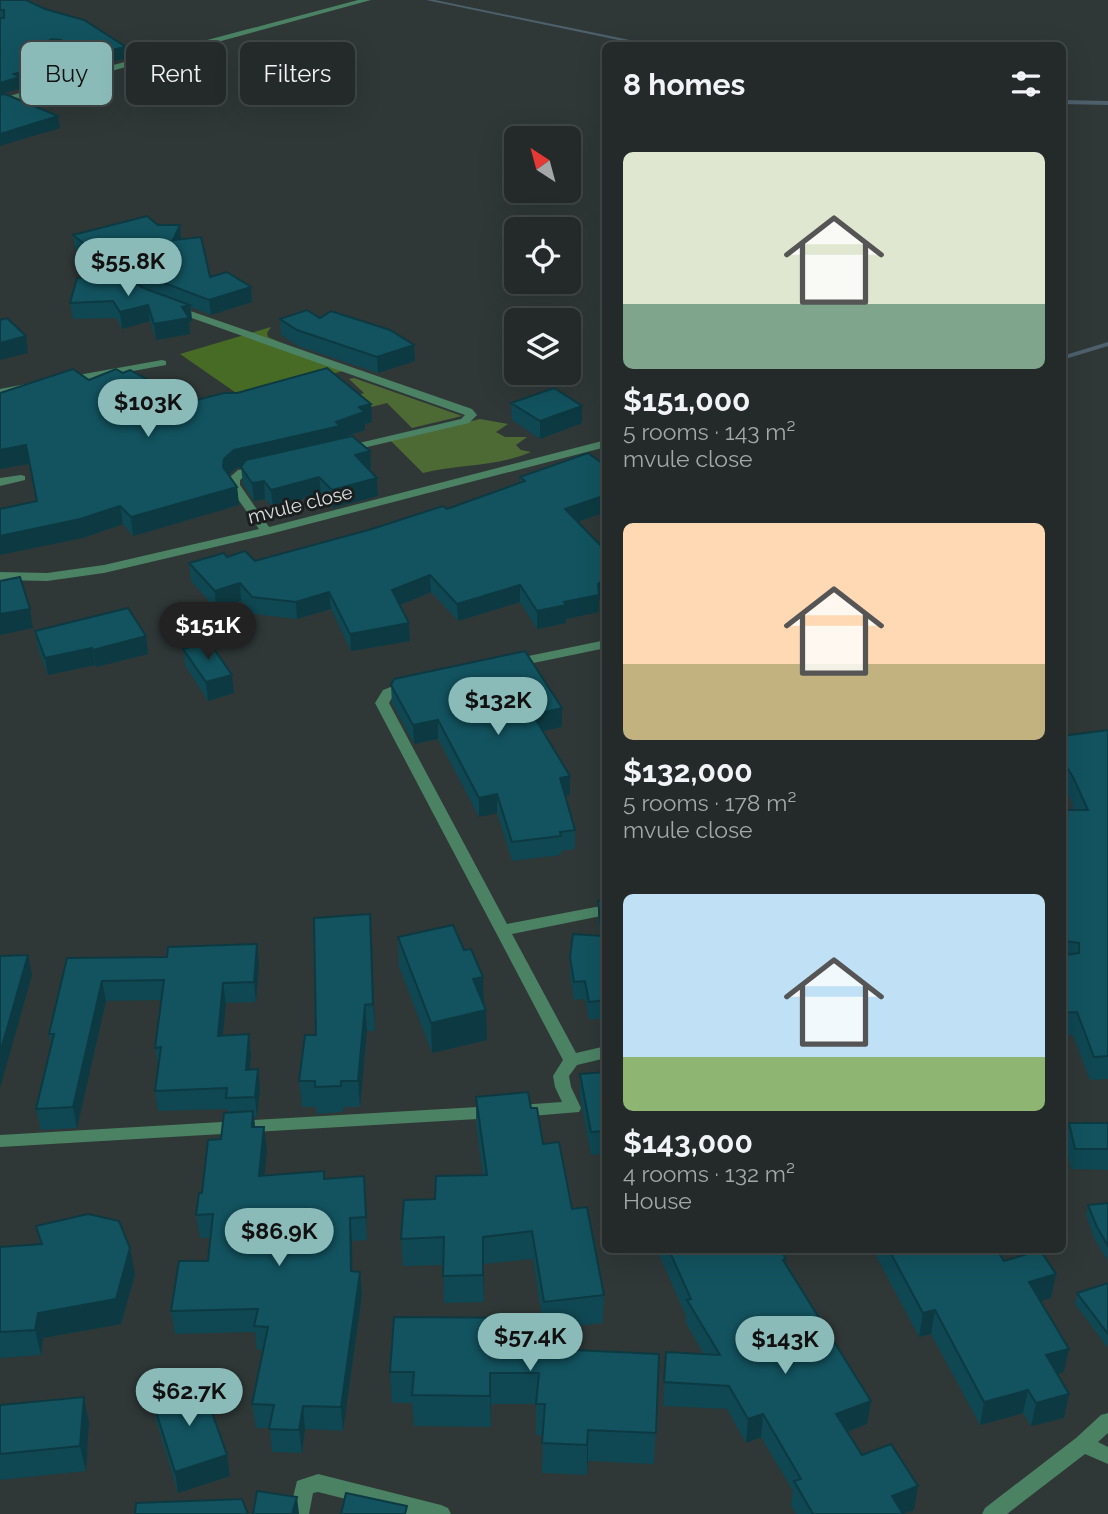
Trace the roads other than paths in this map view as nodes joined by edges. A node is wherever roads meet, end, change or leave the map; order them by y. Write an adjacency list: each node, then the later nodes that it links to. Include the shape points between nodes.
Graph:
1 (367, 0): 2 (street)
2 (112, 68)
3 (21, 95): 4 (street)
4 (0, 102)
5 (166, 306): 11 (street, via 471,415 465,421)
6 (162, 363): 7 (street)
7 (54, 382)
8 (40, 384): 9 (street)
9 (0, 392)
10 (602, 444): 15 (street, mvule close)
11 (334, 451)
12 (268, 466): 15 (street, via 242,472 234,479)
13 (21, 478): 14 (street)
14 (0, 482)
15 (267, 531): 16 (street, mvule close, via 85,573)
16 (0, 576)
17 (602, 645): 18 (street)
18 (495, 666)
19 (431, 679): 21 (street, via 400,686 388,693 382,704)
20 (602, 911): 21 (street)
21 (505, 930): 23 (street)
22 (602, 1053): 23 (street)
23 (571, 1060): 24 (street, via 561,1076 573,1108)
24 (0, 1142)
25 (1108, 1421): 26 (street)
26 (1083, 1444): 27 (street); 30 (street)
27 (1108, 1455)
28 (299, 1514): 29 (street, via 304,1487 318,1483)
29 (441, 1514)
30 (992, 1514)

